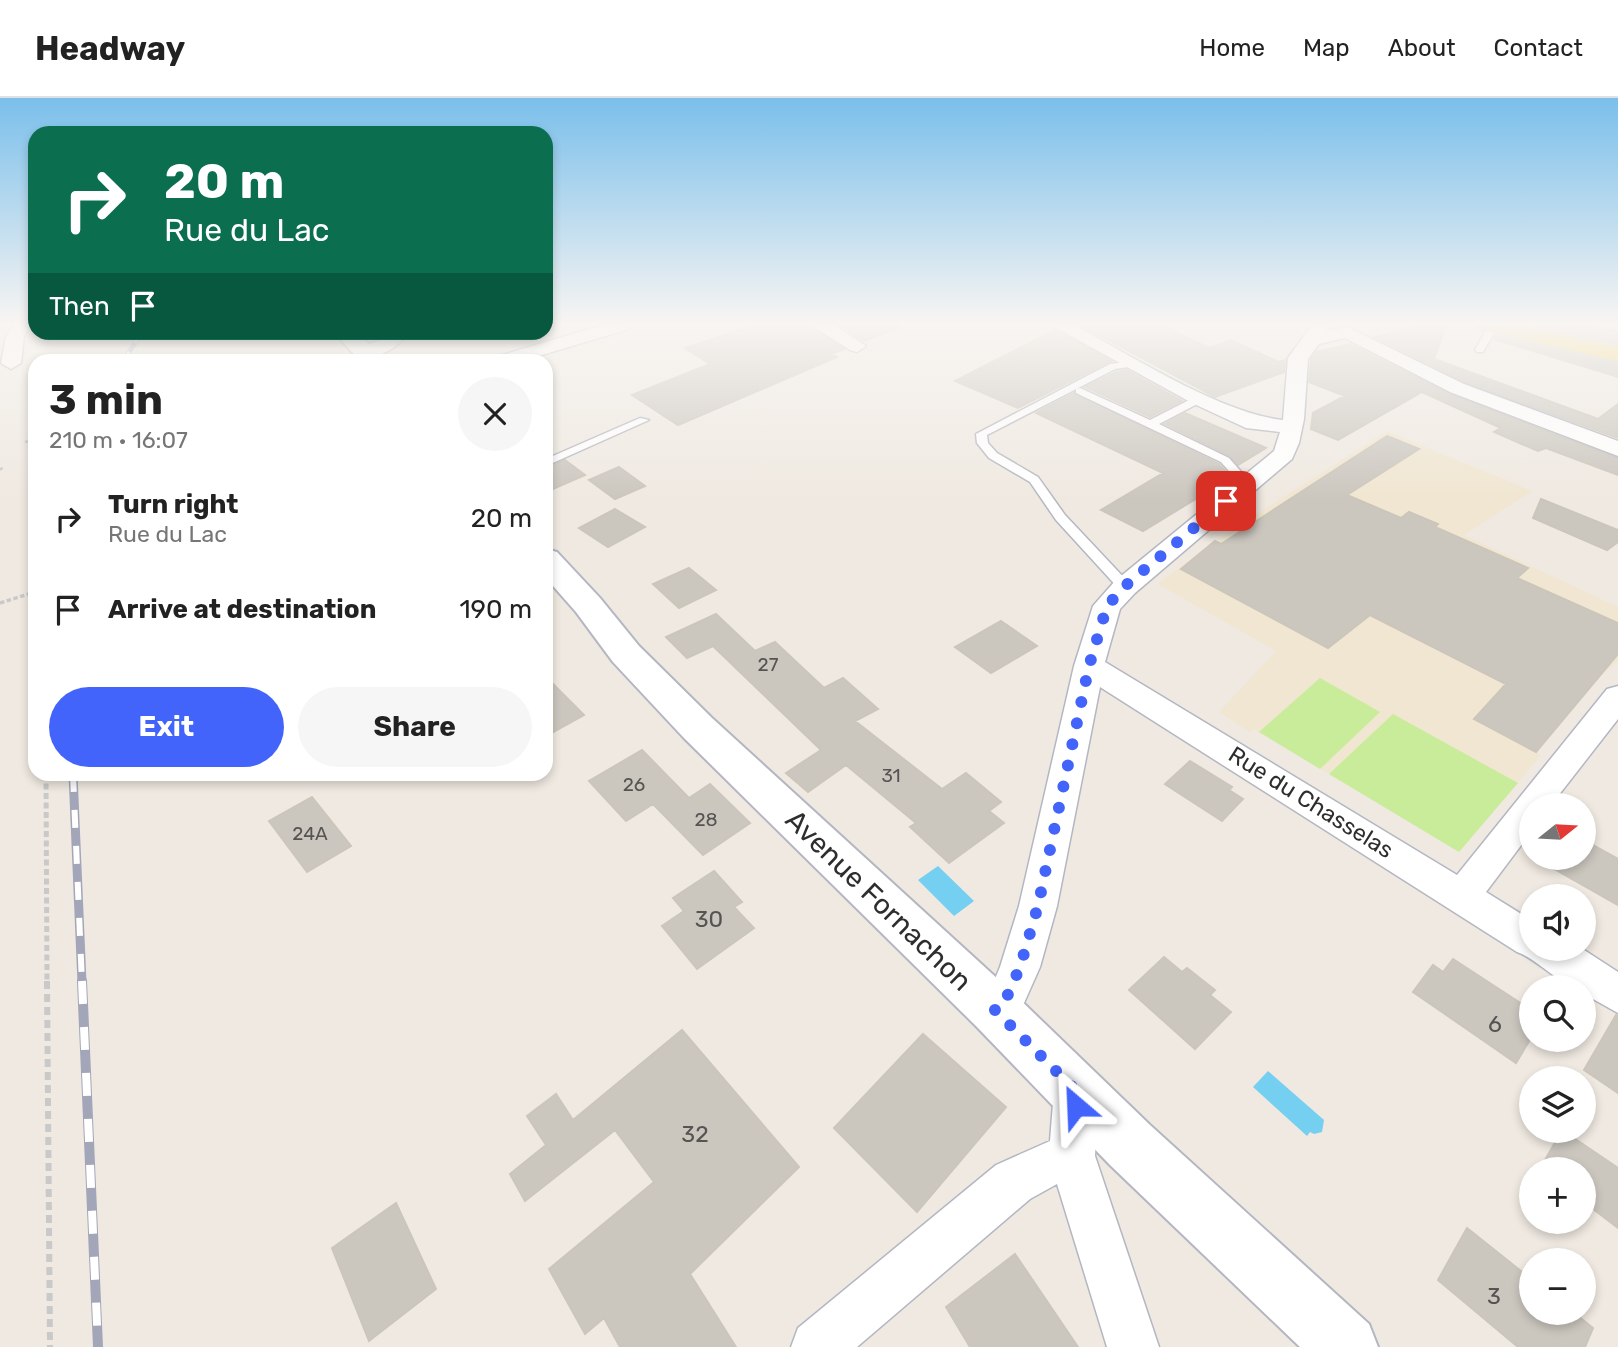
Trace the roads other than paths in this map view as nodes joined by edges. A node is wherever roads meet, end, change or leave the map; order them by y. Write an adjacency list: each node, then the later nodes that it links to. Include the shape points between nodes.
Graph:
1 (1079, 383): 14 (lane, via 981,434 982,443 989,453 1034,479 1082,543)
2 (1169, 383): 6 (street)
3 (1297, 383): 9 (street)
4 (1450, 383): 10 (street)
5 (1080, 391): 8 (lane)
6 (1199, 399): 8 (lane); 9 (street, via 1254,422)
7 (644, 420): 11 (lane)
8 (1150, 425): 12 (lane, via 1225,460)
9 (1290, 427): 12 (street, via 1284,454)
10 (1618, 449)
11 (553, 460)
12 (1245, 484): 14 (street)
13 (553, 567): 23 (street, Avenue Fornachon, via 626,654 698,728)
14 (1125, 586): 15 (street, via 1107,606)
15 (1089, 666): 19 (street, Rue du Chasselas); 23 (street, via 1038,906 1020,967 1006,999)
16 (1618, 697): 17 (street)
17 (1542, 793)
18 (1519, 823): 19 (street)
19 (1462, 896): 20 (street, Rue du Chasselas)
20 (1519, 932)
21 (1567, 961): 22 (street)
22 (1618, 993)
23 (994, 1009): 24 (street, Avenue Fornachon)
24 (1076, 1091): 25 (street); 28 (street, Avenue Fornachon)
25 (1072, 1156): 26 (street, via 1013,1182); 27 (street)
26 (817, 1347)
27 (1133, 1347)
28 (1346, 1347)

